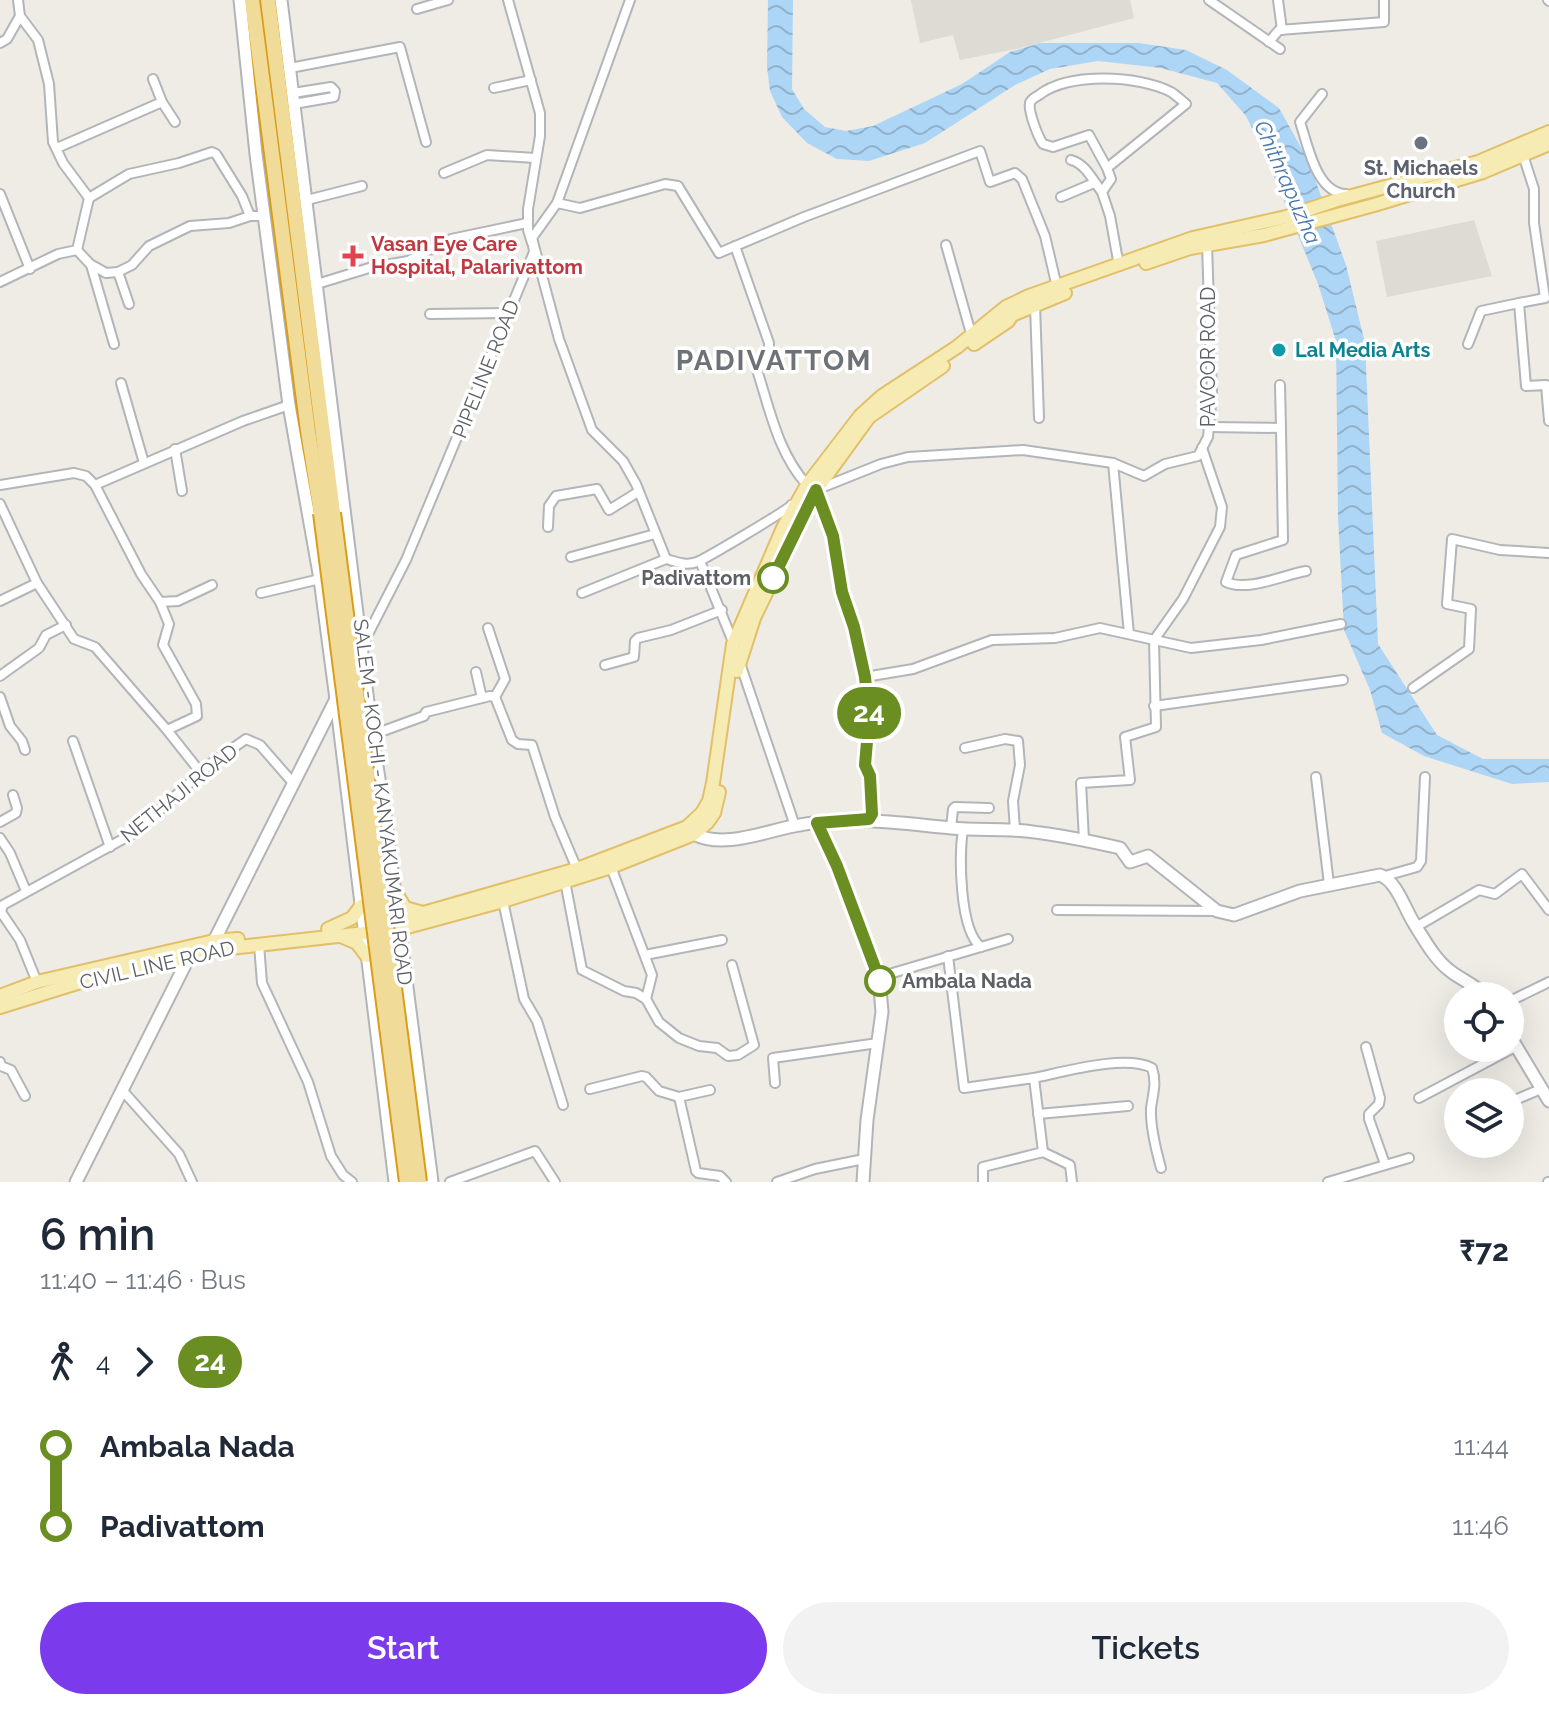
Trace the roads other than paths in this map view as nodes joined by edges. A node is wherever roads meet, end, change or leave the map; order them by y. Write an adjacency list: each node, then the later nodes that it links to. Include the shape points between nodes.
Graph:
1 (18, 0): 13 (street)
2 (240, 0): 27 (street)
3 (252, 0): 27 (highway, SALEM - KOCHI - KANYAKUMARI ROAD)
4 (268, 0): 18 (highway, SALEM - KOCHI - KANYAKUMARI ROAD)
5 (281, 0): 18 (street)
6 (448, 0): 12 (street)
7 (508, 0): 21 (street)
8 (630, 0): 44 (street)
9 (1209, 0): 15 (street)
10 (1278, 0): 14 (street)
11 (1384, 0): 14 (street, via 1384,22)
12 (417, 9)
13 (20, 16): 16 (street); 30 (street, via 38,40)
14 (1282, 30): 15 (street)
15 (1269, 42): 17 (street)
16 (0, 43)
17 (1280, 49)
18 (281, 52): 19 (street); 78 (highway, SALEM - KOCHI - KANYAKUMARI ROAD)
19 (290, 68): 28 (street, via 400,47); 43 (street)
20 (153, 79): 24 (street)
21 (531, 80): 22 (street); 32 (street, via 540,113)
22 (494, 88)
23 (1322, 94): 40 (street, via 1300,122 1316,167 1329,188)
24 (162, 102): 25 (street); 30 (street)
25 (175, 122)
26 (1549, 132): 40 (main road, via 1478,162)
27 (262, 140): 46 (street); 77 (highway, SALEM - KOCHI - KANYAKUMARI ROAD)
28 (426, 142)
29 (1549, 144): 31 (main road)
30 (57, 148): 42 (street)
31 (1523, 155): 48 (main road, via 1342,214); 62 (street, via 1534,189 1545,298)
32 (535, 158): 35 (street, via 487,155); 47 (street)
33 (1071, 160): 36 (street)
34 (1107, 168): 34 (street, via 1186,104 1170,92 1108,79 1047,88 1031,99 1043,144 1053,147 1089,135); 38 (street, via 1111,179)
35 (444, 173)
36 (1094, 183): 38 (street); 41 (street)
37 (362, 186): 43 (street)
38 (1102, 192): 56 (street)
39 (0, 194): 57 (street)
40 (1360, 195): 48 (main road)
41 (1061, 197)
42 (89, 198): 45 (street, via 129,174 212,152); 53 (street)
43 (307, 200): 60 (street)
44 (557, 203): 49 (street); 52 (street, via 580,208 665,184 678,186 719,253)
45 (250, 216): 46 (street); 58 (street, via 190,226 149,246)
46 (265, 216): 72 (street)
47 (527, 223): 54 (street); 60 (street, via 451,239 408,261)
48 (1288, 223): 51 (main road); 56 (main road, via 1193,238)
49 (532, 238): 54 (street); 87 (street, via 559,339 592,430 623,461)
50 (946, 245): 67 (street)
51 (1207, 245): 64 (main road); 75 (street, PAVOOR ROAD)
52 (735, 246): 61 (street, via 980,151 990,182 1015,173 1022,179 1045,236); 85 (street, via 769,343 769,357 757,370 781,447 794,471)
53 (77, 250): 55 (street); 57 (street)
54 (534, 252): 65 (street, PIPELINE ROAD)
55 (90, 264): 58 (street, via 106,273); 68 (street)
56 (1119, 266): 61 (main road)
57 (30, 269): 59 (street)
58 (118, 272): 63 (street)
59 (0, 282)
60 (317, 284): 78 (street)
61 (1057, 287): 67 (main road, via 1006,307)
62 (1519, 303): 69 (street, via 1481,311); 74 (street, via 1526,386 1546,385)
63 (129, 304)
64 (1035, 304): 73 (street); 85 (main road, via 869,417)
65 (509, 313): 66 (street); 114 (street, PIPELINE ROAD, via 406,560)
66 (430, 314)
67 (972, 337): 85 (main road, via 860,416)
68 (114, 344)
69 (1468, 344)
70 (121, 383): 81 (street)
71 (1280, 385): 76 (street)
72 (289, 405): 77 (street); 80 (street)
73 (1039, 418)
74 (1549, 421)
75 (1209, 427): 76 (street); 79 (street, PAVOOR ROAD)
76 (1281, 428): 98 (street, via 1283,540 1236,555 1226,580 1250,584)
77 (301, 434): 89 (highway, SALEM - KOCHI - KANYAKUMARI ROAD); 100 (street, SALEM - KOCHI - KANYAKUMARI ROAD)
78 (330, 435): 89 (highway, SALEM - KOCHI - KANYAKUMARI ROAD); 114 (street, SALEM - KOCHI - KANYAKUMARI ROAD)
79 (1202, 448): 82 (street, PAVOOR ROAD, via 1198,456 1144,476); 112 (street, via 1222,507 1220,527 1183,599)
80 (175, 449): 81 (street); 86 (street)
81 (144, 463): 84 (street)
82 (1113, 463): 85 (street, PAVOOR ROAD, via 1023,450 908,457); 111 (street)
83 (0, 485): 84 (street, via 74,473)
84 (95, 485): 106 (street)
85 (812, 487): 97 (street, via 786,511); 99 (main road, via 783,528); 119 (street, via 833,536)
86 (182, 491)
87 (638, 492): 92 (street, via 613,510 597,489 556,496 549,506); 93 (street)
88 (0, 504): 90 (street)
89 (327, 513): 219 (highway, SALEM - KOCHI - KANYAKUMARI ROAD, bridge); 220 (highway, SALEM - KOCHI - KANYAKUMARI ROAD, bridge)
90 (10, 522): 91 (street); 101 (street)
91 (0, 526)
92 (548, 527)
93 (655, 534): 95 (street); 96 (street)
94 (1549, 553): 121 (street, via 1500,550 1452,539 1447,604 1471,609 1469,649)
95 (571, 557)
96 (666, 559): 97 (street); 104 (street)
97 (700, 561): 107 (street)
98 (1306, 571)
99 (768, 575): 113 (main road); 115 (main road)
100 (320, 579): 103 (street); 125 (street, SALEM - KOCHI - KANYAKUMARI ROAD)
101 (37, 583): 105 (street); 109 (street)
102 (212, 585): 106 (street, via 178,601)
103 (261, 593)
104 (582, 593)
105 (0, 601)
106 (160, 602): 127 (street, via 169,624 163,645 196,704 197,716)
107 (722, 610): 113 (street); 116 (street, via 638,638 634,657)
108 (1341, 624): 112 (street, via 1214,647)
109 (66, 625): 118 (street, via 46,635 39,648); 127 (street, via 74,639 95,647)
110 (488, 628): 123 (street, via 505,679)
111 (1129, 634): 112 (street); 119 (street, via 1100,628 1055,638 992,640 913,669)
112 (1154, 640): 126 (street)
113 (733, 644): 115 (main road)
114 (362, 646): 128 (street, SALEM - KOCHI - KANYAKUMARI ROAD)
115 (735, 660): 145 (street); 148 (main road, via 716,807); 153 (main road, via 713,783 702,813 687,827)
116 (605, 665)
117 (476, 672): 124 (street)
118 (0, 676)
119 (865, 677): 142 (street)
120 (1343, 680): 126 (street)
121 (1413, 688)
122 (0, 697): 131 (street)
123 (495, 697): 124 (street); 153 (street, via 512,740 532,745 555,817)
124 (482, 698): 128 (street, via 426,712)
125 (336, 699): 136 (street); 137 (street, SALEM - KOCHI - KANYAKUMARI ROAD)
126 (1154, 706): 150 (street, via 1156,727 1125,737 1130,780 1081,783)
127 (167, 730): 132 (street)
128 (372, 735): 135 (street, SALEM - KOCHI - KANYAKUMARI ROAD)
129 (73, 741): 151 (street)
130 (965, 748): 147 (street, via 1018,741)
131 (25, 750)
132 (201, 773): 136 (street, NETHAJI ROAD, via 246,739 260,745); 151 (street, NETHAJI ROAD, via 134,833)
133 (1316, 777): 156 (street)
134 (1425, 777): 154 (street, via 1421,861)
135 (380, 782): 137 (street, via 374,789); 139 (street, SALEM - KOCHI - KANYAKUMARI ROAD)
136 (294, 784): 171 (street)
137 (347, 788): 140 (street, SALEM - KOCHI - KANYAKUMARI ROAD)
138 (13, 795): 143 (street, via 16,813)
139 (383, 800): 140 (street); 158 (street, SALEM - KOCHI - KANYAKUMARI ROAD)
140 (349, 805): 160 (street, SALEM - KOCHI - KANYAKUMARI ROAD)
141 (989, 808): 146 (street, via 955,807)
142 (869, 819): 144 (street); 146 (street)
143 (0, 822)
144 (817, 823): 145 (street); 179 (street)
145 (795, 826): 148 (street, via 707,841)
146 (957, 828): 147 (street); 173 (street, via 970,934)
147 (1015, 830): 150 (street)
148 (694, 834): 152 (main road)
149 (0, 838): 157 (street)
150 (1084, 840): 163 (street, via 1120,848 1130,862 1148,856)
151 (110, 847): 157 (street, NETHAJI ROAD)
152 (611, 867): 153 (main road); 175 (street)
153 (585, 869): 155 (main road); 164 (main road)
154 (1385, 876): 156 (street); 166 (street)
155 (565, 881): 159 (main road); 185 (street, via 582,970)
156 (1329, 884): 163 (street, via 1246,913)
157 (26, 891): 180 (street, NETHAJI ROAD, via 3,905 1,912 20,940)
158 (395, 891): 164 (main road, via 405,908); 165 (street, SALEM - KOCHI - KANYAKUMARI ROAD)
159 (503, 901): 165 (main road); 207 (street, via 524,999 537,1021)
160 (361, 906): 167 (street, SALEM - KOCHI - KANYAKUMARI ROAD); 168 (main road)
161 (1057, 910): 163 (street)
162 (1549, 910): 166 (street, via 1522,874 1495,894 1479,890)
163 (1217, 911)
164 (427, 914): 165 (main road)
165 (399, 925): 189 (street, SALEM - KOCHI - KANYAKUMARI ROAD)
166 (1416, 927): 181 (street, via 1443,964)
167 (364, 929): 168 (main road, CIVIL LINE ROAD); 176 (street, SALEM - KOCHI - KANYAKUMARI ROAD)
168 (332, 932): 171 (main road, CIVIL LINE ROAD); 172 (main road, CIVIL LINE ROAD); 176 (main road, via 357,943)
169 (1008, 939): 173 (street)
170 (722, 940): 175 (street)
171 (214, 941): 180 (main road, CIVIL LINE ROAD)
172 (259, 945): 174 (main road, CIVIL LINE ROAD); 215 (street, via 262,983 308,1082 331,1156)
173 (981, 947): 177 (street)
174 (190, 955): 186 (main road, CIVIL LINE ROAD); 199 (street)
175 (645, 955): 185 (street, via 652,975)
176 (367, 956): 191 (street, SALEM - KOCHI - KANYAKUMARI ROAD)
177 (948, 956): 179 (street); 194 (street, via 964,1088)
178 (732, 965): 185 (street, via 754,1045 738,1055 679,1038 659,1022)
179 (879, 977): 187 (street)
180 (37, 982): 184 (main road, CIVIL LINE ROAD)
181 (1470, 982)
182 (1549, 982): 183 (street)
183 (1524, 994)
184 (0, 996)
185 (646, 999)
186 (0, 1007)
187 (878, 1043): 195 (street, via 773,1058); 212 (street)
188 (1366, 1047): 213 (street, via 1380,1098 1369,1119)
189 (416, 1055): 191 (street, via 390,1063); 200 (street, SALEM - KOCHI - KANYAKUMARI ROAD)
190 (1524, 1056): 197 (street)
191 (379, 1059): 201 (street, SALEM - KOCHI - KANYAKUMARI ROAD)
192 (0, 1062): 202 (street, via 11,1070)
193 (1479, 1062): 205 (street)
194 (1034, 1078): 209 (street); 214 (street, via 1131,1063 1152,1068 1152,1119)
195 (775, 1083)
196 (590, 1089): 204 (street, via 642,1076 659,1091)
197 (1541, 1089): 203 (street); 206 (street)
198 (710, 1090): 204 (street)
199 (123, 1091): 216 (street); 217 (street, via 179,1154)
200 (421, 1091): 201 (street, via 393,1090); 221 (street, SALEM - KOCHI - KANYAKUMARI ROAD)
201 (384, 1095): 218 (street, SALEM - KOCHI - KANYAKUMARI ROAD)
202 (25, 1096)
203 (1524, 1096)
204 (679, 1097): 224 (street, via 696,1171)
205 (1419, 1098)
206 (1549, 1101)
207 (563, 1105)
208 (1128, 1106): 209 (street)
209 (1038, 1114): 210 (street)
210 (1043, 1152): 227 (street, via 983,1167); 228 (street, via 1070,1165)
211 (1409, 1158): 213 (street)
212 (864, 1159): 225 (street); 226 (street)
213 (1385, 1164): 229 (street)
214 (1161, 1168)
215 (345, 1181)
216 (76, 1182)
217 (192, 1182)
218 (395, 1182)
219 (407, 1182)
220 (419, 1182)
221 (432, 1182)
222 (450, 1182): 223 (street, via 535,1151)
223 (555, 1182)
224 (726, 1182)
225 (777, 1182)
226 (863, 1182)
227 (983, 1182)
228 (1072, 1182)
229 (1328, 1182)

